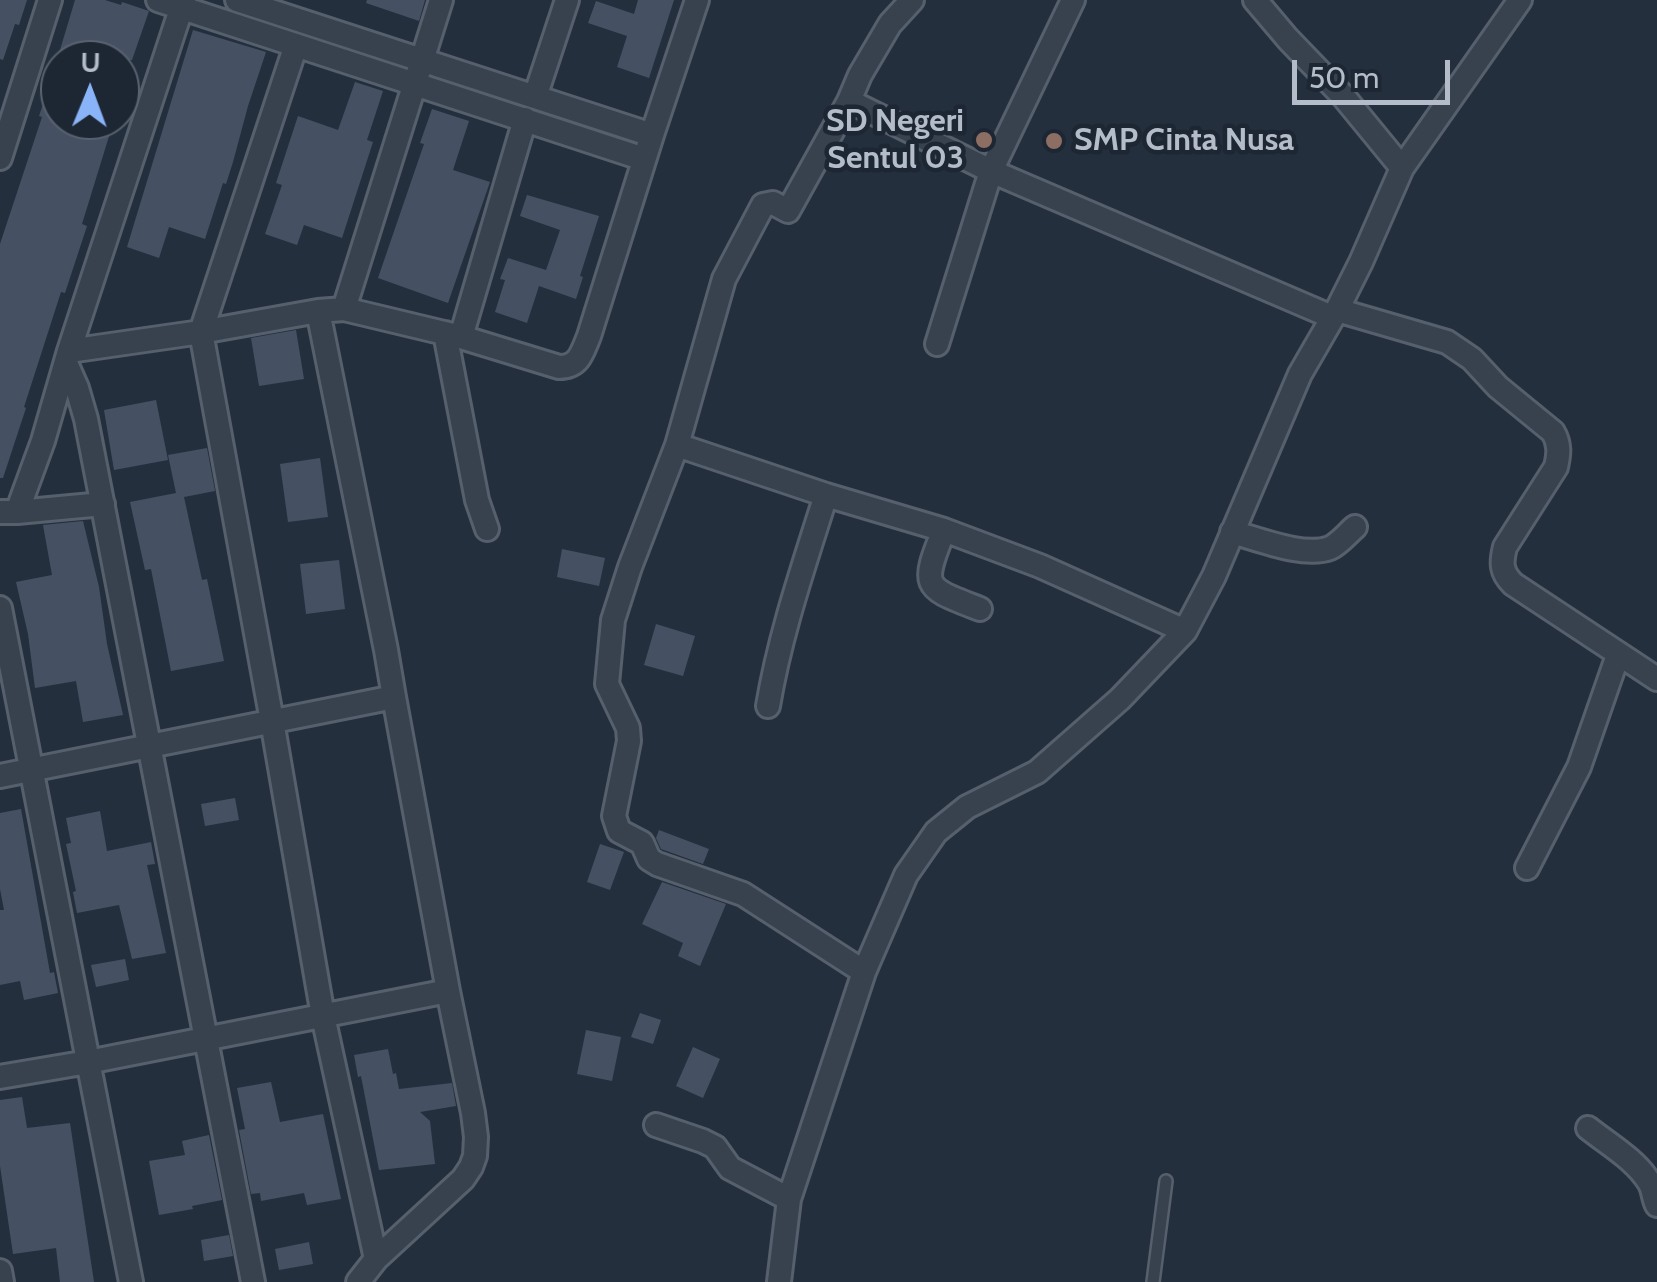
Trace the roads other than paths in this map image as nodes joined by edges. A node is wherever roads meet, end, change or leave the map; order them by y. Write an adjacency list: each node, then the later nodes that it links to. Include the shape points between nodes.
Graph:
1 (50, 0): 19 (street)
2 (158, 0): 11 (street)
3 (237, 0): 12 (street)
4 (441, 0): 14 (street)
5 (567, 0): 17 (street)
6 (697, 0): 18 (street)
7 (912, 0): 16 (street, via 890,24)
8 (1073, 0): 22 (street)
9 (1255, 0): 21 (street)
10 (1520, 0): 21 (street)
11 (182, 4): 13 (street); 29 (street)
12 (308, 11): 14 (street)
13 (296, 45): 15 (street); 26 (street)
14 (422, 60): 15 (street); 17 (street)
15 (414, 84): 17 (street); 23 (street)
16 (849, 102): 22 (street); 30 (street, via 788,211 763,204 724,279)
17 (530, 108): 18 (street); 20 (street); 27 (street)
18 (652, 135): 20 (street)
19 (0, 158)
20 (644, 159): 27 (street, via 576,363 559,367)
21 (1402, 168): 25 (street)
22 (991, 171): 25 (street); 28 (street)
23 (344, 309): 24 (street); 27 (street)
24 (318, 311): 26 (street); 43 (street)
25 (1335, 314): 37 (street, via 1300,374); 41 (street, via 1448,342 1553,432 1556,467 1505,547 1504,576)
26 (201, 332): 29 (street); 45 (street)
27 (453, 335): 35 (street, via 477,500)
28 (937, 344)
29 (68, 357): 32 (street); 33 (street, via 43,441)
30 (677, 445): 31 (street); 50 (street, via 613,620 606,684 629,741 616,827 642,843 657,864 743,894)
31 (826, 496): 36 (street); 44 (street, via 784,627)
32 (102, 504): 33 (street); 46 (street)
33 (9, 512)
34 (1355, 527): 37 (street, via 1332,547 1304,551)
35 (488, 530)
36 (944, 530): 39 (street, via 933,556 932,586); 40 (street)
37 (1232, 532): 40 (street)
38 (0, 608): 47 (street)
39 (980, 610)
40 (1185, 631): 50 (street, via 1037,772 968,807 936,832 906,875)
41 (1618, 655): 42 (street); 49 (street, via 1579,767)
42 (1657, 679)
43 (394, 697): 45 (street); 51 (street)
44 (768, 706)
45 (272, 721): 46 (street); 52 (street)
46 (149, 746): 47 (street); 53 (street)
47 (30, 769): 48 (street); 54 (street)
48 (0, 776)
49 (1527, 868)
50 (864, 972): 59 (street)
51 (448, 992): 52 (street); 61 (street, via 473,1113 475,1156 462,1179)
52 (322, 1016): 53 (street); 61 (street)
53 (206, 1038): 54 (street); 65 (street)
54 (88, 1062): 55 (street); 64 (street)
55 (0, 1077)
56 (656, 1125): 59 (street, via 716,1147 730,1168)
57 (1588, 1128): 60 (street, via 1639,1170)
58 (1166, 1182): 68 (lane)
59 (790, 1200): 67 (street)
60 (1657, 1205)
61 (376, 1259): 66 (street)
62 (0, 1271): 63 (street)
63 (2, 1282)
64 (132, 1282)
65 (253, 1282)
66 (358, 1282)
67 (779, 1282)
68 (1153, 1282)

